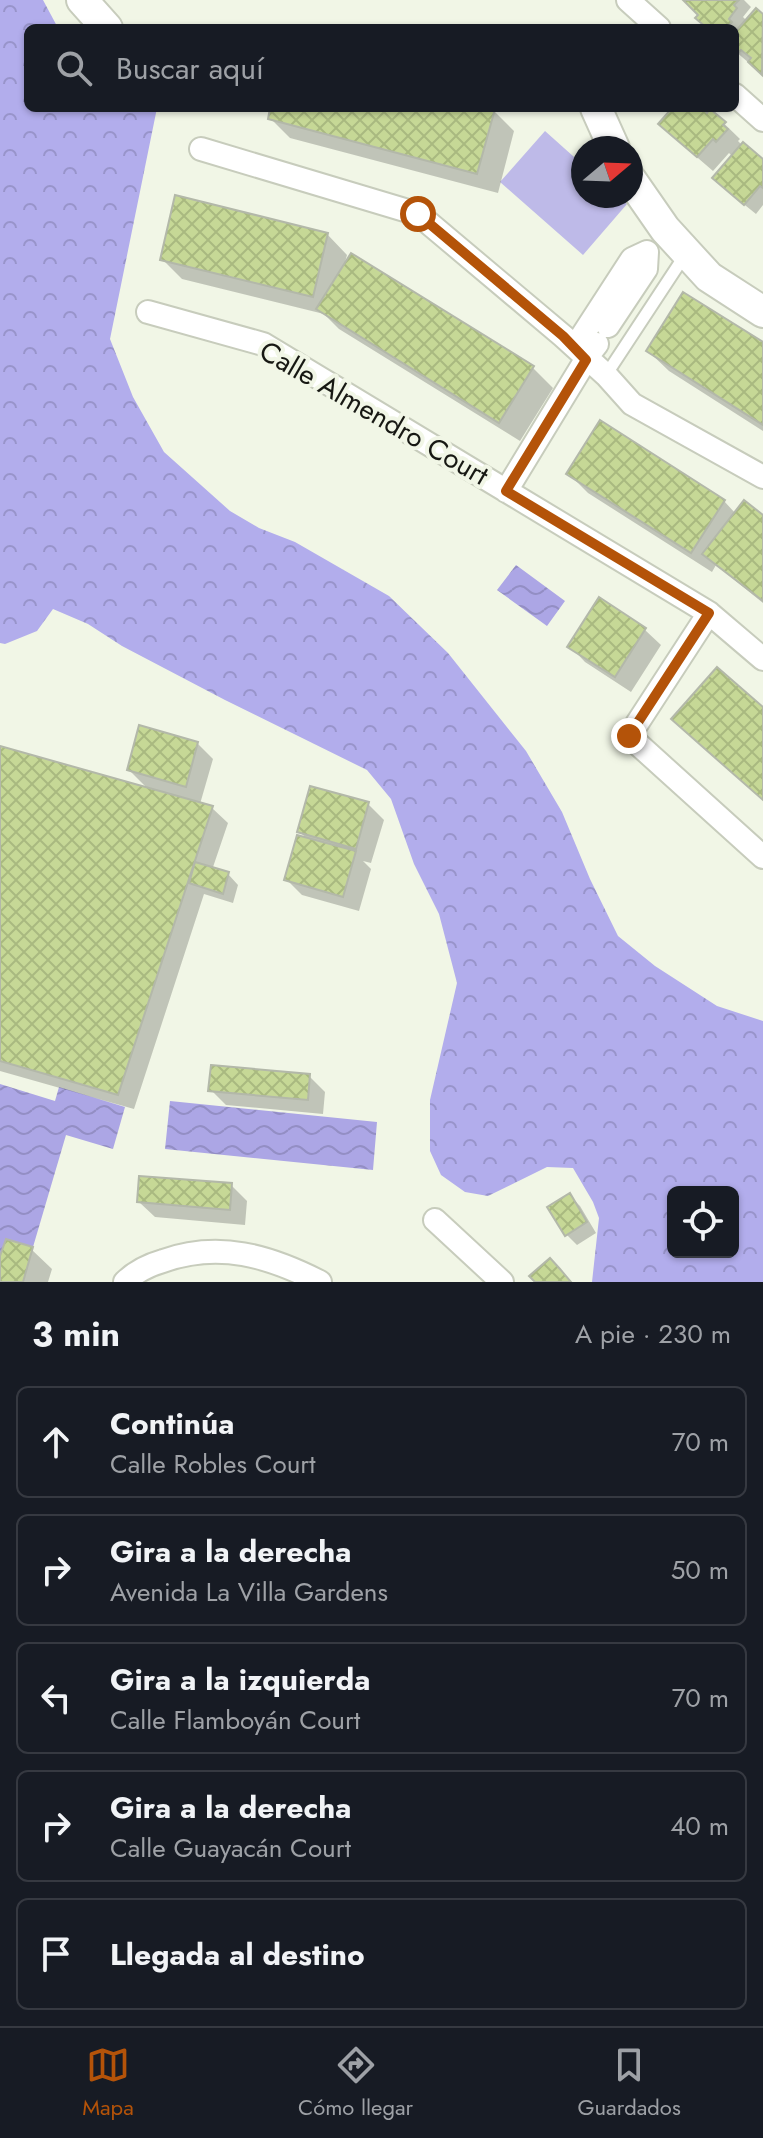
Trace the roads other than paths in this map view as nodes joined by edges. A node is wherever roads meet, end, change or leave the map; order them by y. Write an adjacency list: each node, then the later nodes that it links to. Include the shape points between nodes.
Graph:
1 (82, 0): 3 (street)
2 (628, 0): 4 (street)
3 (103, 24)
4 (655, 24)
5 (739, 99): 7 (street)
6 (598, 112): 8 (street)
7 (763, 120)
8 (609, 136)
9 (201, 149): 15 (street, via 418,214 563,336)
10 (643, 208): 11 (street)
11 (656, 240): 12 (street); 15 (street, via 646,269); 15 (street, via 632,259 582,336)
12 (686, 253): 14 (street, via 709,277); 16 (lane)
13 (148, 312): 18 (street, Calle Almendro Court, via 263,344)
14 (763, 312)
15 (595, 346): 16 (street); 18 (street)
16 (606, 375): 17 (street, via 632,404)
17 (763, 477)
18 (506, 491): 19 (street, Calle Almendro Court)
19 (709, 613): 20 (street, Calle Almendro Court); 21 (street, via 629,736)
20 (763, 659)
21 (763, 857)
22 (435, 1220): 26 (street)
23 (287, 1274): 24 (street, via 238,1253 204,1250 148,1266); 25 (street)
24 (125, 1282)
25 (320, 1282)
26 (502, 1282)

